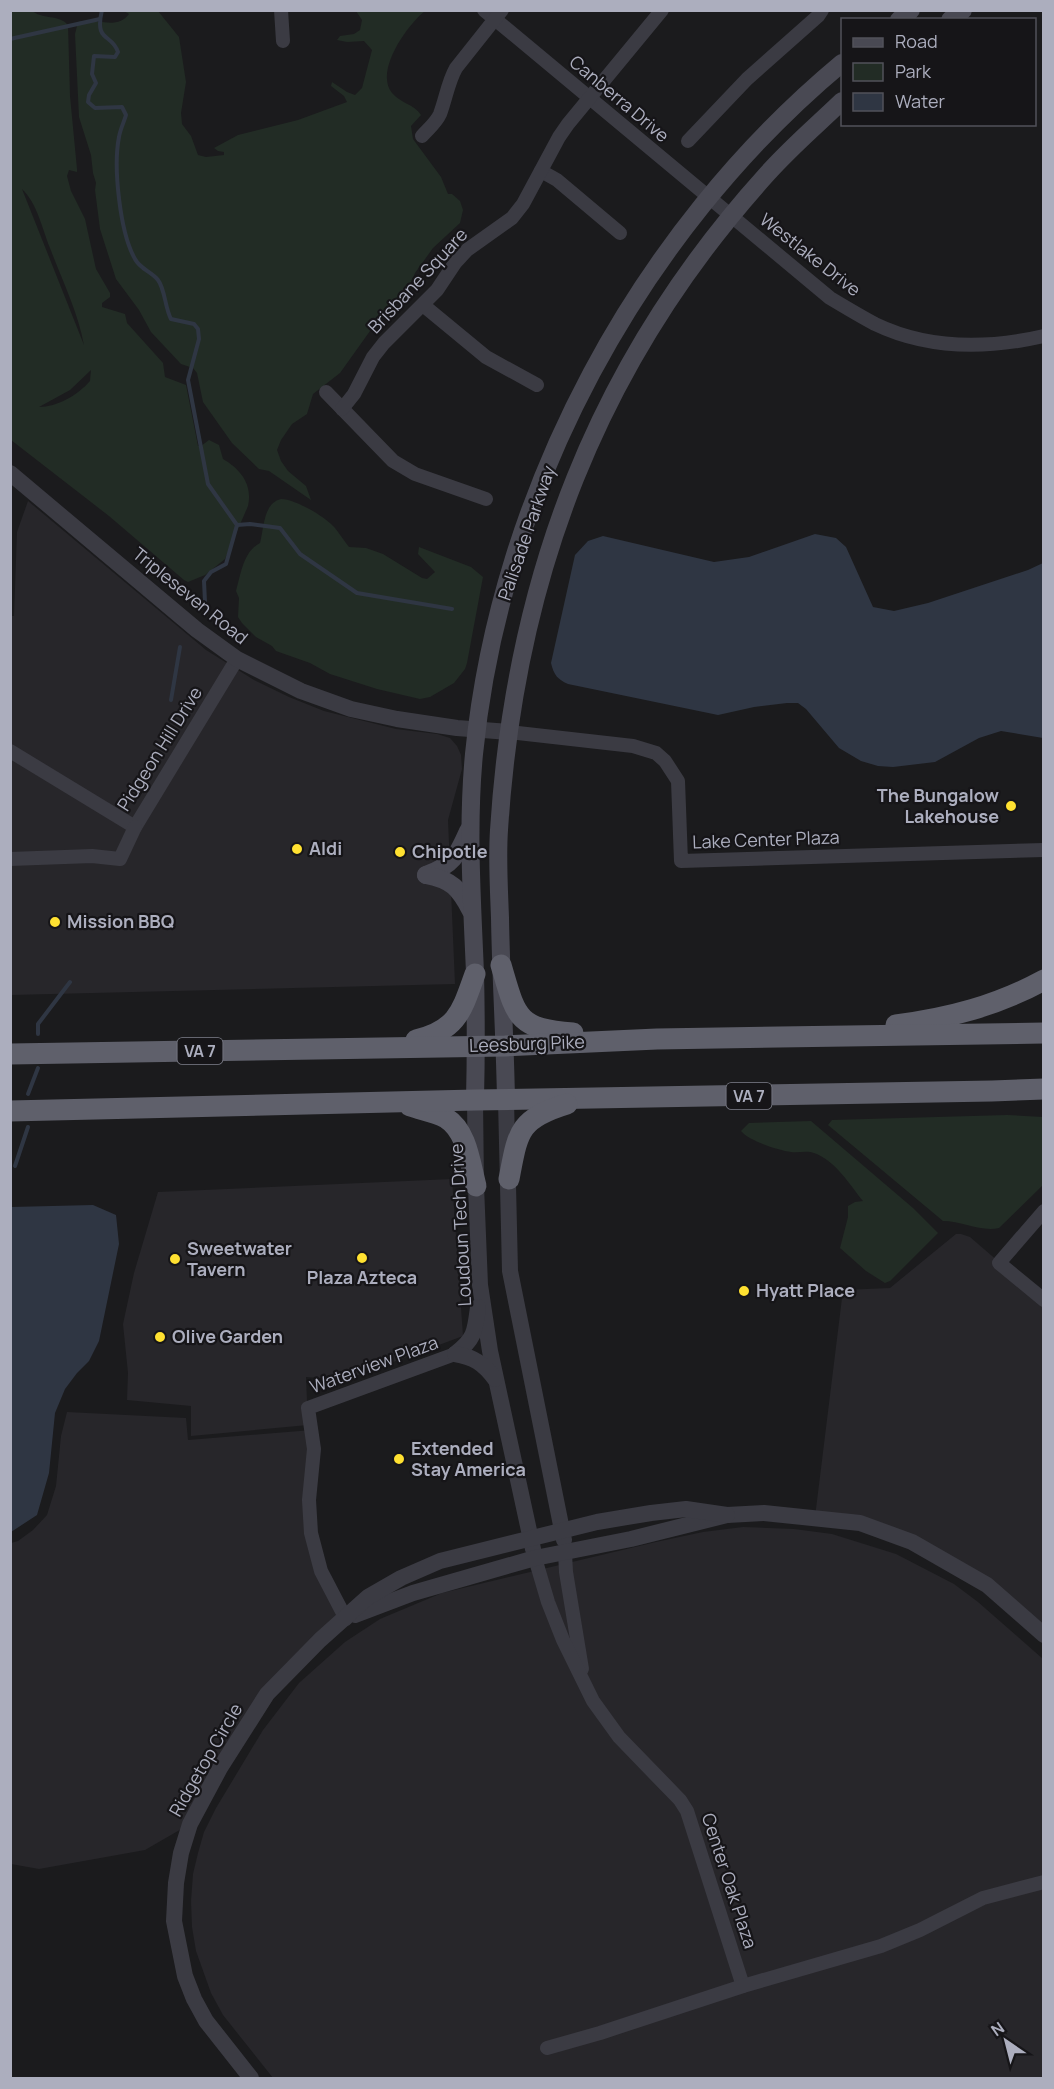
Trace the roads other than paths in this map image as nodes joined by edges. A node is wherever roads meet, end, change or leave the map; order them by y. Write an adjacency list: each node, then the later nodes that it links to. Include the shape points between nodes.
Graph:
1 (281, 10): 5 (street)
2 (662, 10): 7 (street, Brisbane Square)
3 (822, 10): 10 (street)
4 (494, 14): 7 (street, Canberra Drive); 9 (street, via 450,78 440,115)
5 (283, 41)
6 (841, 65): 12 (main road, Palisade Parkway, via 781,118)
7 (590, 98): 11 (street, Brisbane Square, via 559,137); 12 (street, Canberra Drive)
8 (841, 103): 13 (main road, Palisade Parkway, via 768,172)
9 (422, 136)
10 (688, 141)
11 (541, 171): 14 (street); 15 (street, Brisbane Square, via 512,218 467,250)
12 (710, 196): 13 (street, Canberra Drive); 23 (main road, Palisade Parkway, via 632,304 557,447 513,564)
13 (731, 216): 16 (street, Westlake Drive, via 830,298 898,333 965,346); 24 (main road, Palisade Parkway, via 659,314 600,417 563,507 538,586)
14 (620, 233)
15 (423, 305): 17 (street, via 486,357); 19 (street, Brisbane Square, via 373,357)
16 (1044, 336)
17 (537, 385)
18 (326, 392): 19 (street)
19 (342, 409): 21 (street, via 400,466)
20 (10, 473): 22 (street, Tripleseven Road)
21 (486, 499)
22 (237, 659): 23 (street, Tripleseven Road, via 301,691 351,709); 27 (street, Pidgeon Hill Drive)
23 (477, 729): 24 (street, Tripleseven Road); 26 (main road, Palisade Parkway)
24 (509, 732): 28 (street, Lake Center Plaza, via 633,746 656,753 678,781 681,861); 31 (main road, Palisade Parkway, via 499,833)
25 (10, 751): 27 (street, Pidgeon Hill Drive)
26 (470, 826): 30 (main road, Palisade Parkway); 30 (main road, via 455,859 426,875 454,885)
27 (135, 827): 29 (street, via 120,859)
28 (1044, 850)
29 (10, 859)
30 (472, 912): 32 (main road, Palisade Parkway)
31 (501, 965): 36 (highway, via 512,1004 535,1028); 38 (main road, Palisade Parkway)
32 (475, 974): 37 (main road, Palisade Parkway); 39 (highway, via 459,1015 445,1029 434,1036)
33 (1044, 980): 35 (highway, via 964,1013)
34 (1044, 1033): 35 (highway, Leesburg Pike / VA 7)
35 (791, 1038): 36 (highway, Leesburg Pike / VA 7)
36 (657, 1039): 38 (highway, Leesburg Pike / VA 7)
37 (476, 1046): 38 (highway, Leesburg Pike / VA 7); 39 (highway, Leesburg Pike / VA 7); 45 (main road, Palisade Parkway)
38 (505, 1046): 46 (main road, Palisade Parkway)
39 (390, 1047): 40 (highway, Leesburg Pike / VA 7)
40 (10, 1054)
41 (1044, 1089): 42 (highway, VA 7)
42 (992, 1091): 43 (highway); 44 (highway, VA 7)
43 (1044, 1095)
44 (585, 1099): 46 (highway, VA 7); 49 (highway, via 549,1110 525,1124 516,1140)
45 (476, 1100): 46 (highway, VA 7); 47 (highway, VA 7); 50 (street, Loudoun Tech Drive)
46 (506, 1100): 49 (street)
47 (395, 1102): 48 (highway, VA 7); 50 (highway, via 445,1118 456,1126)
48 (10, 1111)
49 (508, 1179): 57 (street, via 510,1271)
50 (476, 1185): 52 (street, Loudoun Tech Drive)
51 (1044, 1211): 53 (street, via 999,1263)
52 (480, 1285): 54 (street, via 473,1336); 55 (street, Loudoun Tech Drive)
53 (1044, 1300)
54 (455, 1354): 55 (street, via 479,1362); 61 (street, Waterview Plaza, via 308,1408 314,1449 309,1500 311,1533 321,1570)
55 (497, 1382): 58 (street, Loudoun Tech Drive)
56 (728, 1515): 57 (street, Ridgetop Circle, via 686,1509); 59 (street, Ridgetop Circle); 62 (street, Ridgetop Circle, via 779,1513 871,1526 912,1542 987,1585)
57 (563, 1530): 58 (street, Ridgetop Circle); 59 (street)
58 (531, 1538): 60 (street, Loudoun Tech Drive); 61 (street, Ridgetop Circle, via 441,1561 400,1578 368,1597)
59 (565, 1553): 60 (street, Ridgetop Circle); 63 (street, Center Oak Plaza)
60 (535, 1558): 61 (street, Ridgetop Circle, via 413,1593); 63 (street, Center Oak Plaza, via 563,1640)
61 (346, 1619): 67 (street, Ridgetop Circle, via 267,1694 204,1796 181,1853 174,1921 185,1976 206,2021)
62 (1044, 1635)
63 (584, 1680): 65 (street, Center Oak Plaza, via 606,1721 687,1811)
64 (1044, 1882): 65 (street, via 983,1899 881,1946)
65 (743, 1986): 66 (street)
66 (547, 2048)
67 (251, 2079)

